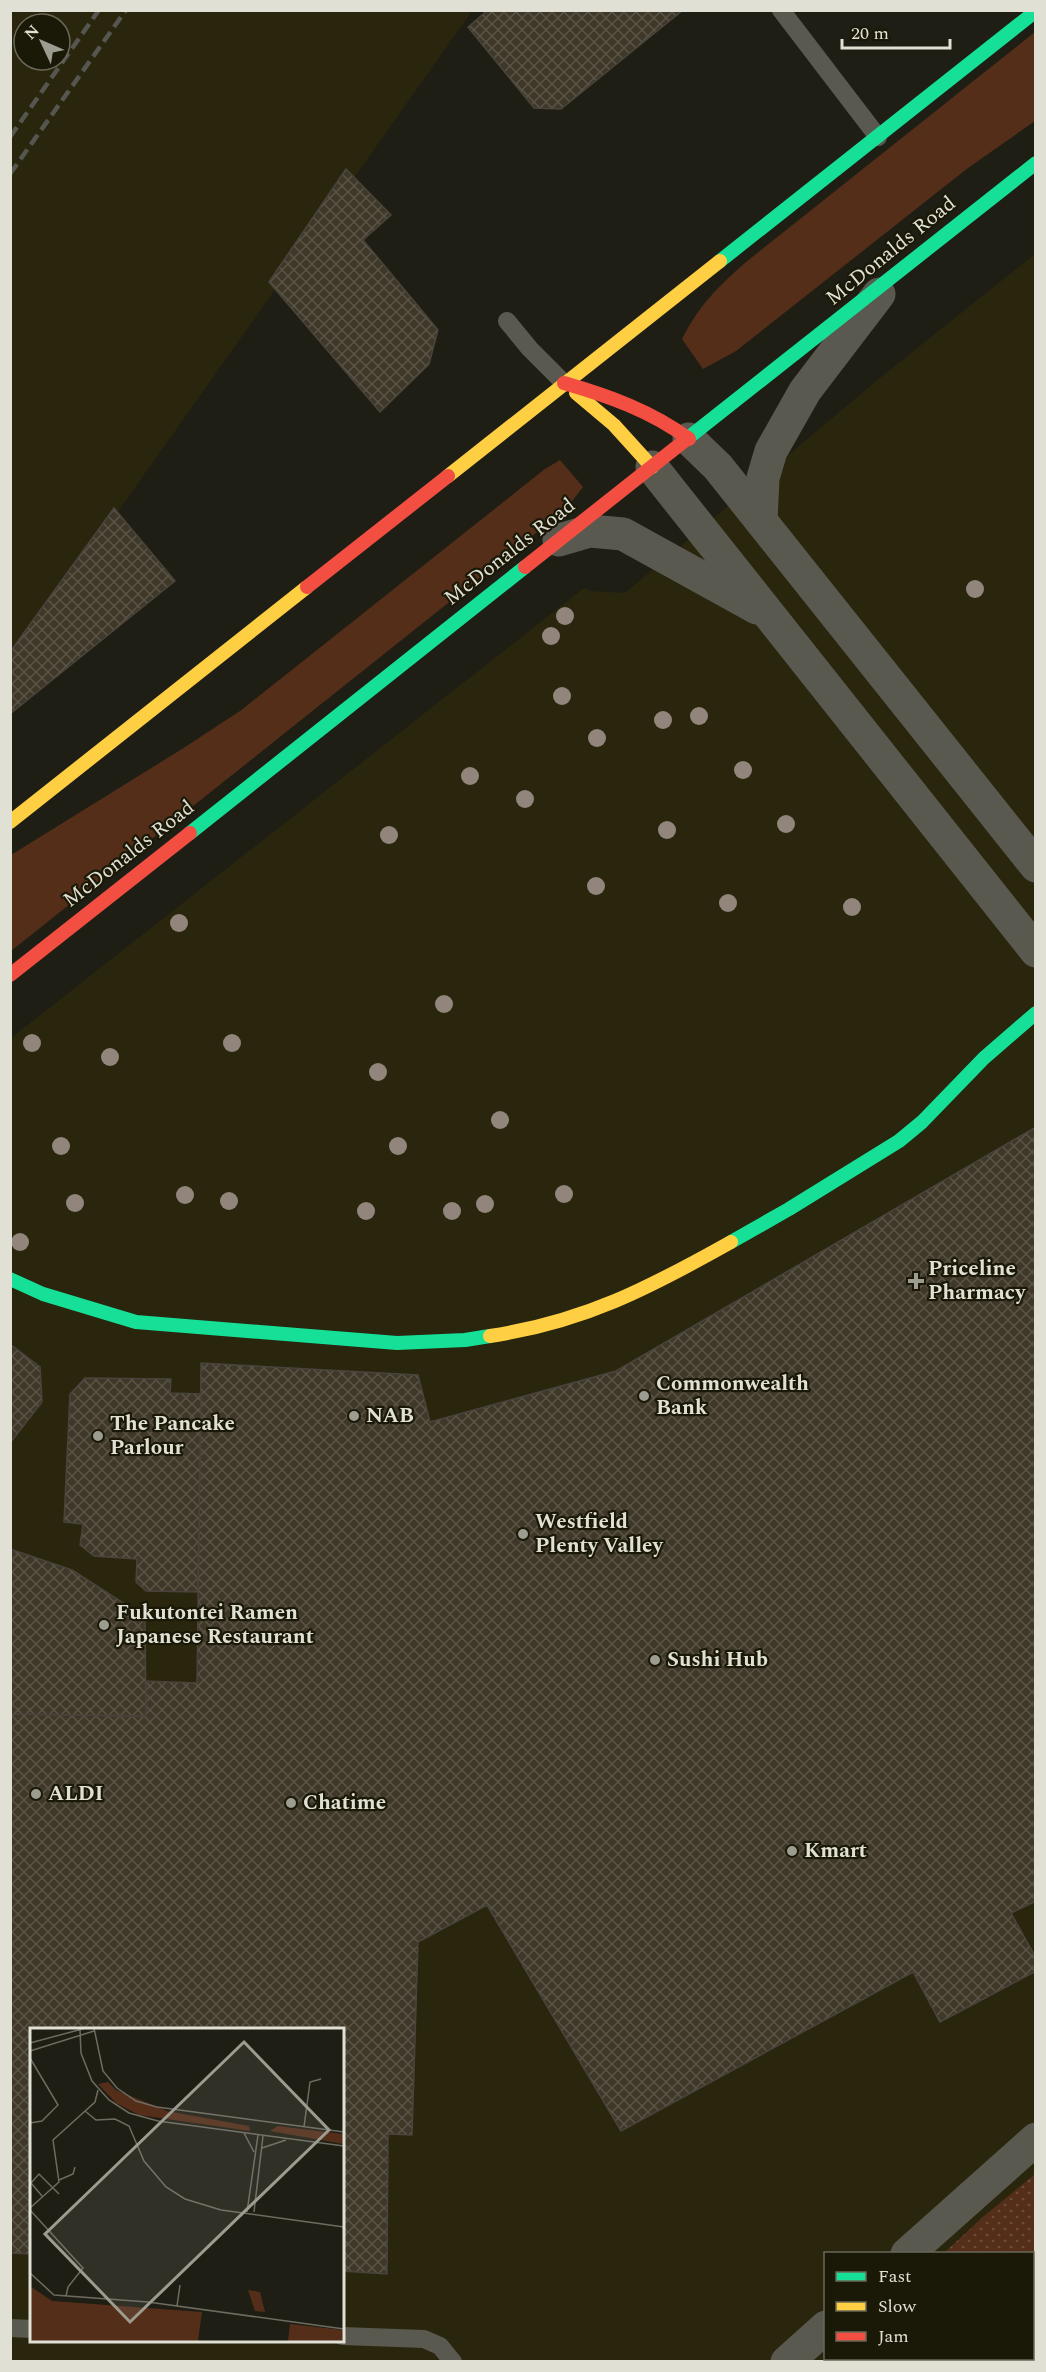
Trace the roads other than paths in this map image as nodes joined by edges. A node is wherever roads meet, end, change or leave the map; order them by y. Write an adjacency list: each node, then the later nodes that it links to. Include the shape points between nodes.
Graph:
1 (781, 10): 3 (lane)
2 (1035, 11): 3 (main road)
3 (878, 137): 7 (main road)
4 (1035, 163): 5 (main road, McDonalds Road)
5 (893, 276): 8 (main road, McDonalds Road); 10 (street, via 825,363 783,427 766,462)
6 (507, 321): 7 (lane)
7 (564, 383): 8 (main road, via 654,414); 9 (main road, via 614,424); 13 (main road)
8 (689, 439): 9 (main road, McDonalds Road); 10 (street, via 718,467)
9 (652, 467): 11 (main road, McDonalds Road); 12 (street)
10 (761, 521): 14 (street)
11 (559, 540): 12 (street, via 590,531 623,534); 16 (main road, McDonalds Road)
12 (772, 616): 15 (street)
13 (10, 822)
14 (1035, 866)
15 (1035, 951)
16 (10, 975)
17 (1035, 1013): 18 (main road, via 984,1058 922,1122 870,1160 662,1281 618,1301 523,1330 419,1343 136,1322 43,1294)
18 (10, 1279)
19 (1035, 2139): 20 (street)
20 (908, 2252)
21 (10, 2328): 23 (lane)
22 (824, 2328): 26 (street)
23 (30, 2329)
24 (344, 2336): 25 (lane, via 424,2339 440,2346)
25 (453, 2361)
26 (787, 2361)

